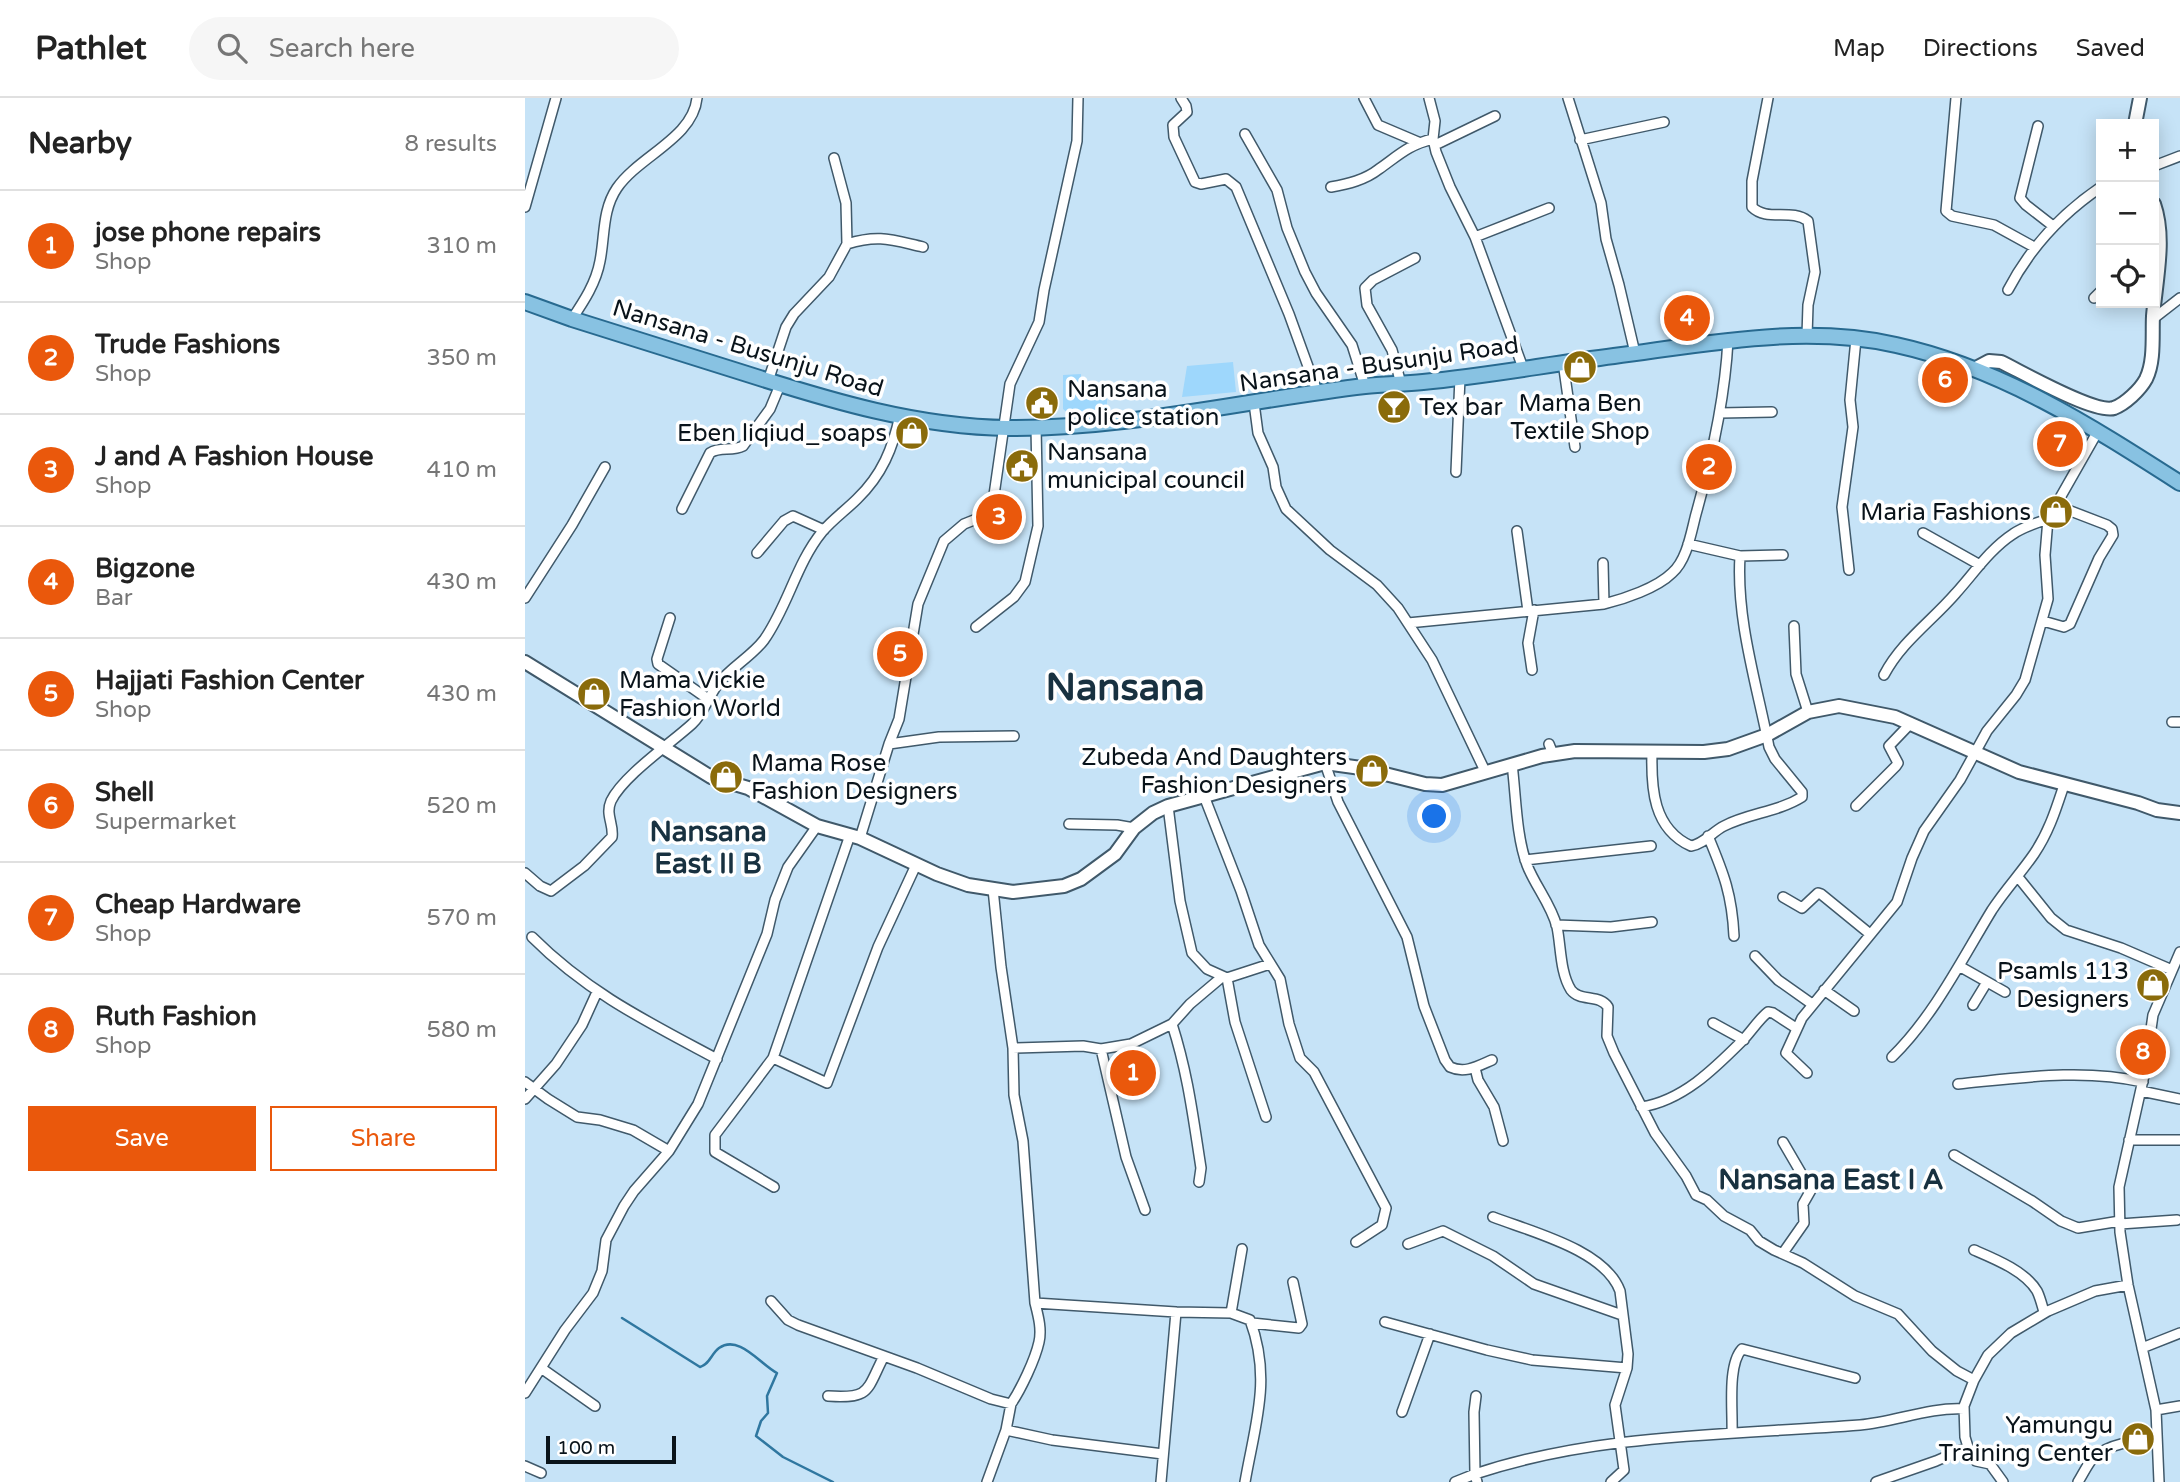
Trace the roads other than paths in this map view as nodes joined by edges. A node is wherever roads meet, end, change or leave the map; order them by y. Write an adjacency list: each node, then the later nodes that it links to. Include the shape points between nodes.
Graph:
1 (556, 98): 24 (street)
2 (697, 98): 36 (street, via 685,129 649,156 617,189 606,210 594,282)
3 (1078, 98): 55 (street, via 1077,141 1039,321 1010,384)
4 (1181, 98): 49 (street, via 1187,111 1173,125 1174,137 1195,182 1226,179 1236,187)
5 (1364, 98): 17 (street, via 1378,125)
6 (1429, 98): 18 (street)
7 (1568, 98): 16 (street)
8 (1768, 98): 38 (street, via 1752,181 1752,207 1760,214 1801,216 1808,221 1815,272)
9 (1956, 98): 30 (street, via 1946,211 1994,225)
10 (2140, 98): 12 (street)
11 (1495, 116): 18 (street)
12 (2136, 119)
13 (1664, 122): 16 (street)
14 (2038, 126): 26 (street, via 2020,198)
15 (1245, 134): 48 (street, via 1276,190 1305,272 1352,345)
16 (1580, 140): 41 (street, via 1601,203)
17 (1418, 142): 18 (street); 22 (street, via 1362,179)
18 (1434, 142): 27 (street)
19 (2180, 156): 21 (street)
20 (834, 158): 28 (street, via 846,203)
21 (2159, 164)
22 (1331, 187)
23 (2096, 191): 26 (street)
24 (525, 207)
25 (1549, 208): 27 (street)
26 (2053, 226): 30 (street)
27 (1475, 237): 43 (street)
28 (847, 244): 29 (street, via 879,237); 46 (street, via 827,280 786,327)
29 (923, 247)
30 (2034, 247): 32 (street)
31 (1415, 258): 47 (street, via 1365,288 1367,305 1392,350)
32 (2008, 290)
33 (2180, 298): 37 (street)
34 (525, 302): 36 (main road, Nansana - Busunju Road)
35 (2154, 308): 37 (street)
36 (572, 319): 46 (main road, Nansana - Busunju Road)
37 (2153, 319): 44 (street, via 2146,379 2116,408 2091,404 2001,362 1989,361)
38 (1807, 337): 39 (main road, Nansana - Busunju Road); 40 (main road, Nansana - Busunju Road)
39 (1856, 339): 44 (main road, Nansana - Busunju Road, via 1905,347); 73 (street, via 1850,400 1853,427 1842,508)
40 (1728, 340): 41 (main road, Nansana - Busunju Road); 52 (street)
41 (1635, 353): 42 (main road, Nansana - Busunju Road)
42 (1563, 362): 43 (main road, Nansana - Busunju Road); 57 (street)
43 (1523, 368): 45 (main road, Nansana - Busunju Road)
44 (1974, 369): 56 (main road, Nansana - Busunju Road, via 2041,398)
45 (1460, 377): 47 (main road, Nansana - Busunju Road); 59 (street)
46 (774, 383): 53 (main road, Nansana - Busunju Road); 62 (street, via 766,416 737,450 710,453)
47 (1401, 383): 48 (main road, Nansana - Busunju Road)
48 (1365, 386): 49 (main road, Nansana - Busunju Road)
49 (1318, 394): 50 (main road, Nansana - Busunju Road)
50 (1254, 403): 54 (main road, Nansana - Busunju Road, via 1179,416); 79 (street, via 1258,433 1286,509 1330,551 1377,584)
51 (1772, 412): 52 (street)
52 (1720, 413): 67 (street)
53 (900, 415): 55 (main road, Nansana - Busunju Road); 64 (street, via 880,473)
54 (1035, 427): 55 (main road, Nansana - Busunju Road); 81 (street, via 1038,526 1025,582)
55 (1003, 428): 90 (street, via 990,508 944,541 918,604 899,719)
56 (2098, 431): 60 (main road, Nansana - Busunju Road); 61 (street)
57 (1575, 447)
58 (605, 467): 74 (street)
59 (1456, 472)
60 (2180, 483)
61 (2055, 505): 63 (street); 78 (street, via 2107,526 2113,535 2070,624 2064,627)
62 (682, 509)
63 (2048, 519): 72 (street, via 2014,533); 78 (street, via 2048,599)
64 (824, 530): 68 (street, via 793,516); 85 (street, via 762,643 730,671)
65 (1517, 531): 76 (street)
66 (1923, 533): 72 (street)
67 (1688, 544): 70 (street); 75 (street, via 1674,572 1665,579)
68 (757, 553)
69 (1783, 555): 70 (street)
70 (1740, 556): 88 (street, via 1747,638)
71 (1603, 563): 75 (street)
72 (1980, 565): 84 (street, via 1919,629)
73 (1849, 570)
74 (525, 598)
75 (1604, 604): 76 (street)
76 (1531, 610): 79 (street); 83 (street, via 1528,643)
77 (670, 618): 85 (street, via 658,664)
78 (2043, 621): 93 (street, via 2025,680)
79 (1408, 623): 96 (street)
80 (1794, 626): 86 (street, via 1796,674)
81 (977, 627)
82 (525, 662): 91 (street)
83 (1532, 670)
84 (1884, 675)
85 (708, 699): 91 (street, via 698,718)
86 (1808, 712): 87 (street, via 1839,706); 88 (street)
87 (1911, 723): 93 (street); 100 (street, via 1889,746 1898,763)
88 (1767, 735): 92 (street, via 1728,749); 105 (street, via 1775,758 1802,797)
89 (1014, 736): 90 (street, via 939,737)
90 (889, 744): 106 (street)
91 (663, 747): 103 (street, via 711,778 748,788); 110 (street, via 616,794 608,813 612,837 585,866 551,891)
92 (1652, 752): 95 (street, via 1551,749); 105 (street, via 1651,783 1663,822 1691,846)
93 (1975, 753): 97 (street); 116 (street, via 1917,844 1897,902)
94 (1325, 764): 96 (street, via 1442,785); 98 (street); 142 (street, via 1338,802 1407,936 1424,1006 1445,1060 1456,1070)
95 (1512, 764): 96 (street); 108 (street)
96 (1485, 771)
97 (2064, 785): 101 (street); 111 (street, via 2047,833)
98 (1204, 796): 99 (street); 121 (street)
99 (1168, 806): 104 (street); 124 (street, via 1192,953 1207,969)
100 (1856, 806)
101 (2180, 813)
102 (1069, 824): 104 (street)
103 (817, 826): 106 (street); 139 (street, via 788,867 767,934)
104 (1134, 828): 112 (street, via 1115,854 1081,879 1047,889)
105 (1708, 836): 117 (street, via 1727,882)
106 (855, 837): 109 (street); 140 (street)
107 (1651, 846): 108 (street)
108 (1525, 860): 115 (street)
109 (916, 864): 112 (street, via 968,885); 140 (street, via 878,947 827,1083)
110 (525, 873)
111 (2018, 877): 122 (street, via 1993,908); 123 (street, via 2061,927)
112 (993, 889): 136 (street)
113 (1783, 897): 116 (street, via 1802,908 1821,894)
114 (1652, 922): 115 (street)
115 (1556, 925): 150 (street, via 1570,989 1603,1000 1608,1007 1607,1036)
116 (1870, 934): 126 (street)
117 (1734, 936)
118 (532, 937): 127 (street)
119 (2180, 951): 123 (street)
120 (1755, 956): 129 (street, via 1778,980)
121 (1270, 964): 124 (street); 164 (street, via 1280,979 1300,1058 1314,1072 1387,1208 1382,1225)
122 (1959, 966): 125 (street); 138 (street)
123 (2172, 970): 146 (street, via 2154,1015)
124 (1224, 977): 133 (street); 151 (street)
125 (1987, 982): 128 (street); 130 (street)
126 (1824, 990): 129 (street); 131 (street)
127 (597, 992): 139 (street); 147 (street, via 563,1055)
128 (2005, 992)
129 (1812, 1004): 134 (street)
130 (1973, 1005)
131 (1854, 1011)
132 (1713, 1023): 135 (street)
133 (1172, 1024): 137 (street, via 1131,1044); 158 (street, via 1185,1063 1201,1168)
134 (1796, 1028): 135 (street, via 1768,1013); 143 (street, via 1786,1053)
135 (1744, 1040): 150 (street, via 1695,1084 1663,1102)
136 (1013, 1048): 137 (street); 172 (street)
137 (1101, 1049): 160 (street, via 1126,1157)
138 (1892, 1057)
139 (717, 1059): 156 (street, via 698,1104)
140 (773, 1059): 159 (street, via 715,1135 715,1152)
141 (1492, 1060): 142 (street)
142 (1475, 1068): 154 (street)
143 (1807, 1073)
144 (525, 1082): 147 (street)
145 (1958, 1084): 146 (street, via 2105,1074)
146 (2142, 1086): 149 (street); 152 (street)
147 (533, 1089): 148 (street); 156 (street, via 577,1116 633,1130)
148 (525, 1099)
149 (2180, 1099)
150 (1641, 1107): 168 (street, via 1696,1195)
151 (1266, 1117)
152 (2129, 1140): 153 (street); 163 (street, via 2119,1187)
153 (2180, 1140)
154 (1503, 1141)
155 (1783, 1142): 168 (street, via 1811,1190 1803,1204 1804,1223)
156 (669, 1150): 183 (street, via 624,1206 606,1240 602,1271 593,1293)
157 (1954, 1155): 163 (street, via 2078,1228)
158 (1199, 1182)
159 (774, 1187)
160 (1145, 1210)
161 (1493, 1217): 176 (street, via 1582,1251 1616,1282)
162 (2177, 1220): 163 (street)
163 (2120, 1222): 170 (street)
164 (1356, 1242)
165 (1408, 1244): 176 (street, via 1443,1231 1493,1256 1534,1284)
166 (1242, 1249): 175 (street)
167 (1974, 1251): 174 (street, via 2030,1282)
168 (1783, 1253): 186 (street, via 1855,1296 1898,1314 1932,1351)
169 (1293, 1282): 177 (street, via 1299,1328)
170 (2128, 1285): 174 (street, via 2095,1291); 181 (street)
171 (771, 1301): 182 (street, via 798,1325)
172 (1035, 1303): 173 (street); 190 (street, via 1039,1341)
173 (1176, 1312): 175 (street); 201 (street)
174 (2044, 1312): 186 (street, via 1997,1345)
175 (1231, 1313): 177 (street)
176 (1622, 1315): 184 (street, via 1629,1345)
177 (1252, 1322): 207 (street, via 1262,1394)
178 (1385, 1322): 180 (street)
179 (2180, 1333): 181 (street)
180 (1430, 1334): 184 (street, via 1532,1360); 195 (street)
181 (2142, 1348): 194 (street)
182 (884, 1356): 188 (street, via 866,1391 855,1397); 190 (street)
183 (541, 1368): 187 (street); 191 (street)
184 (1627, 1368): 199 (street, via 1615,1405)
185 (1855, 1378): 197 (street, via 1742,1349 1732,1387)
186 (1973, 1380): 193 (street)
187 (525, 1393)
188 (828, 1396)
189 (1476, 1396): 204 (street)
190 (1011, 1404): 196 (street)
191 (595, 1406)
192 (2180, 1406): 194 (street)
193 (1964, 1409): 197 (street, via 1926,1412 1883,1423); 200 (street)
194 (2156, 1410): 198 (street)
195 (1402, 1412)
196 (1006, 1430): 201 (street); 205 (street)
197 (1732, 1433): 199 (street)
198 (2157, 1439): 212 (street, via 2130,1441 2098,1454); 213 (street)
199 (1621, 1444): 204 (street, via 1529,1458); 209 (street, via 1625,1470)
200 (1968, 1447): 210 (street); 211 (street, via 1976,1461 1990,1464)
201 (1163, 1454): 206 (street)
202 (525, 1466): 203 (street)
203 (541, 1473)
204 (1476, 1478): 208 (street)
205 (987, 1482)
206 (1161, 1482)
207 (1245, 1482)
208 (1455, 1482)
209 (1611, 1482)
210 (1877, 1482)
211 (2003, 1482)
212 (2078, 1482)
213 (2159, 1482)

